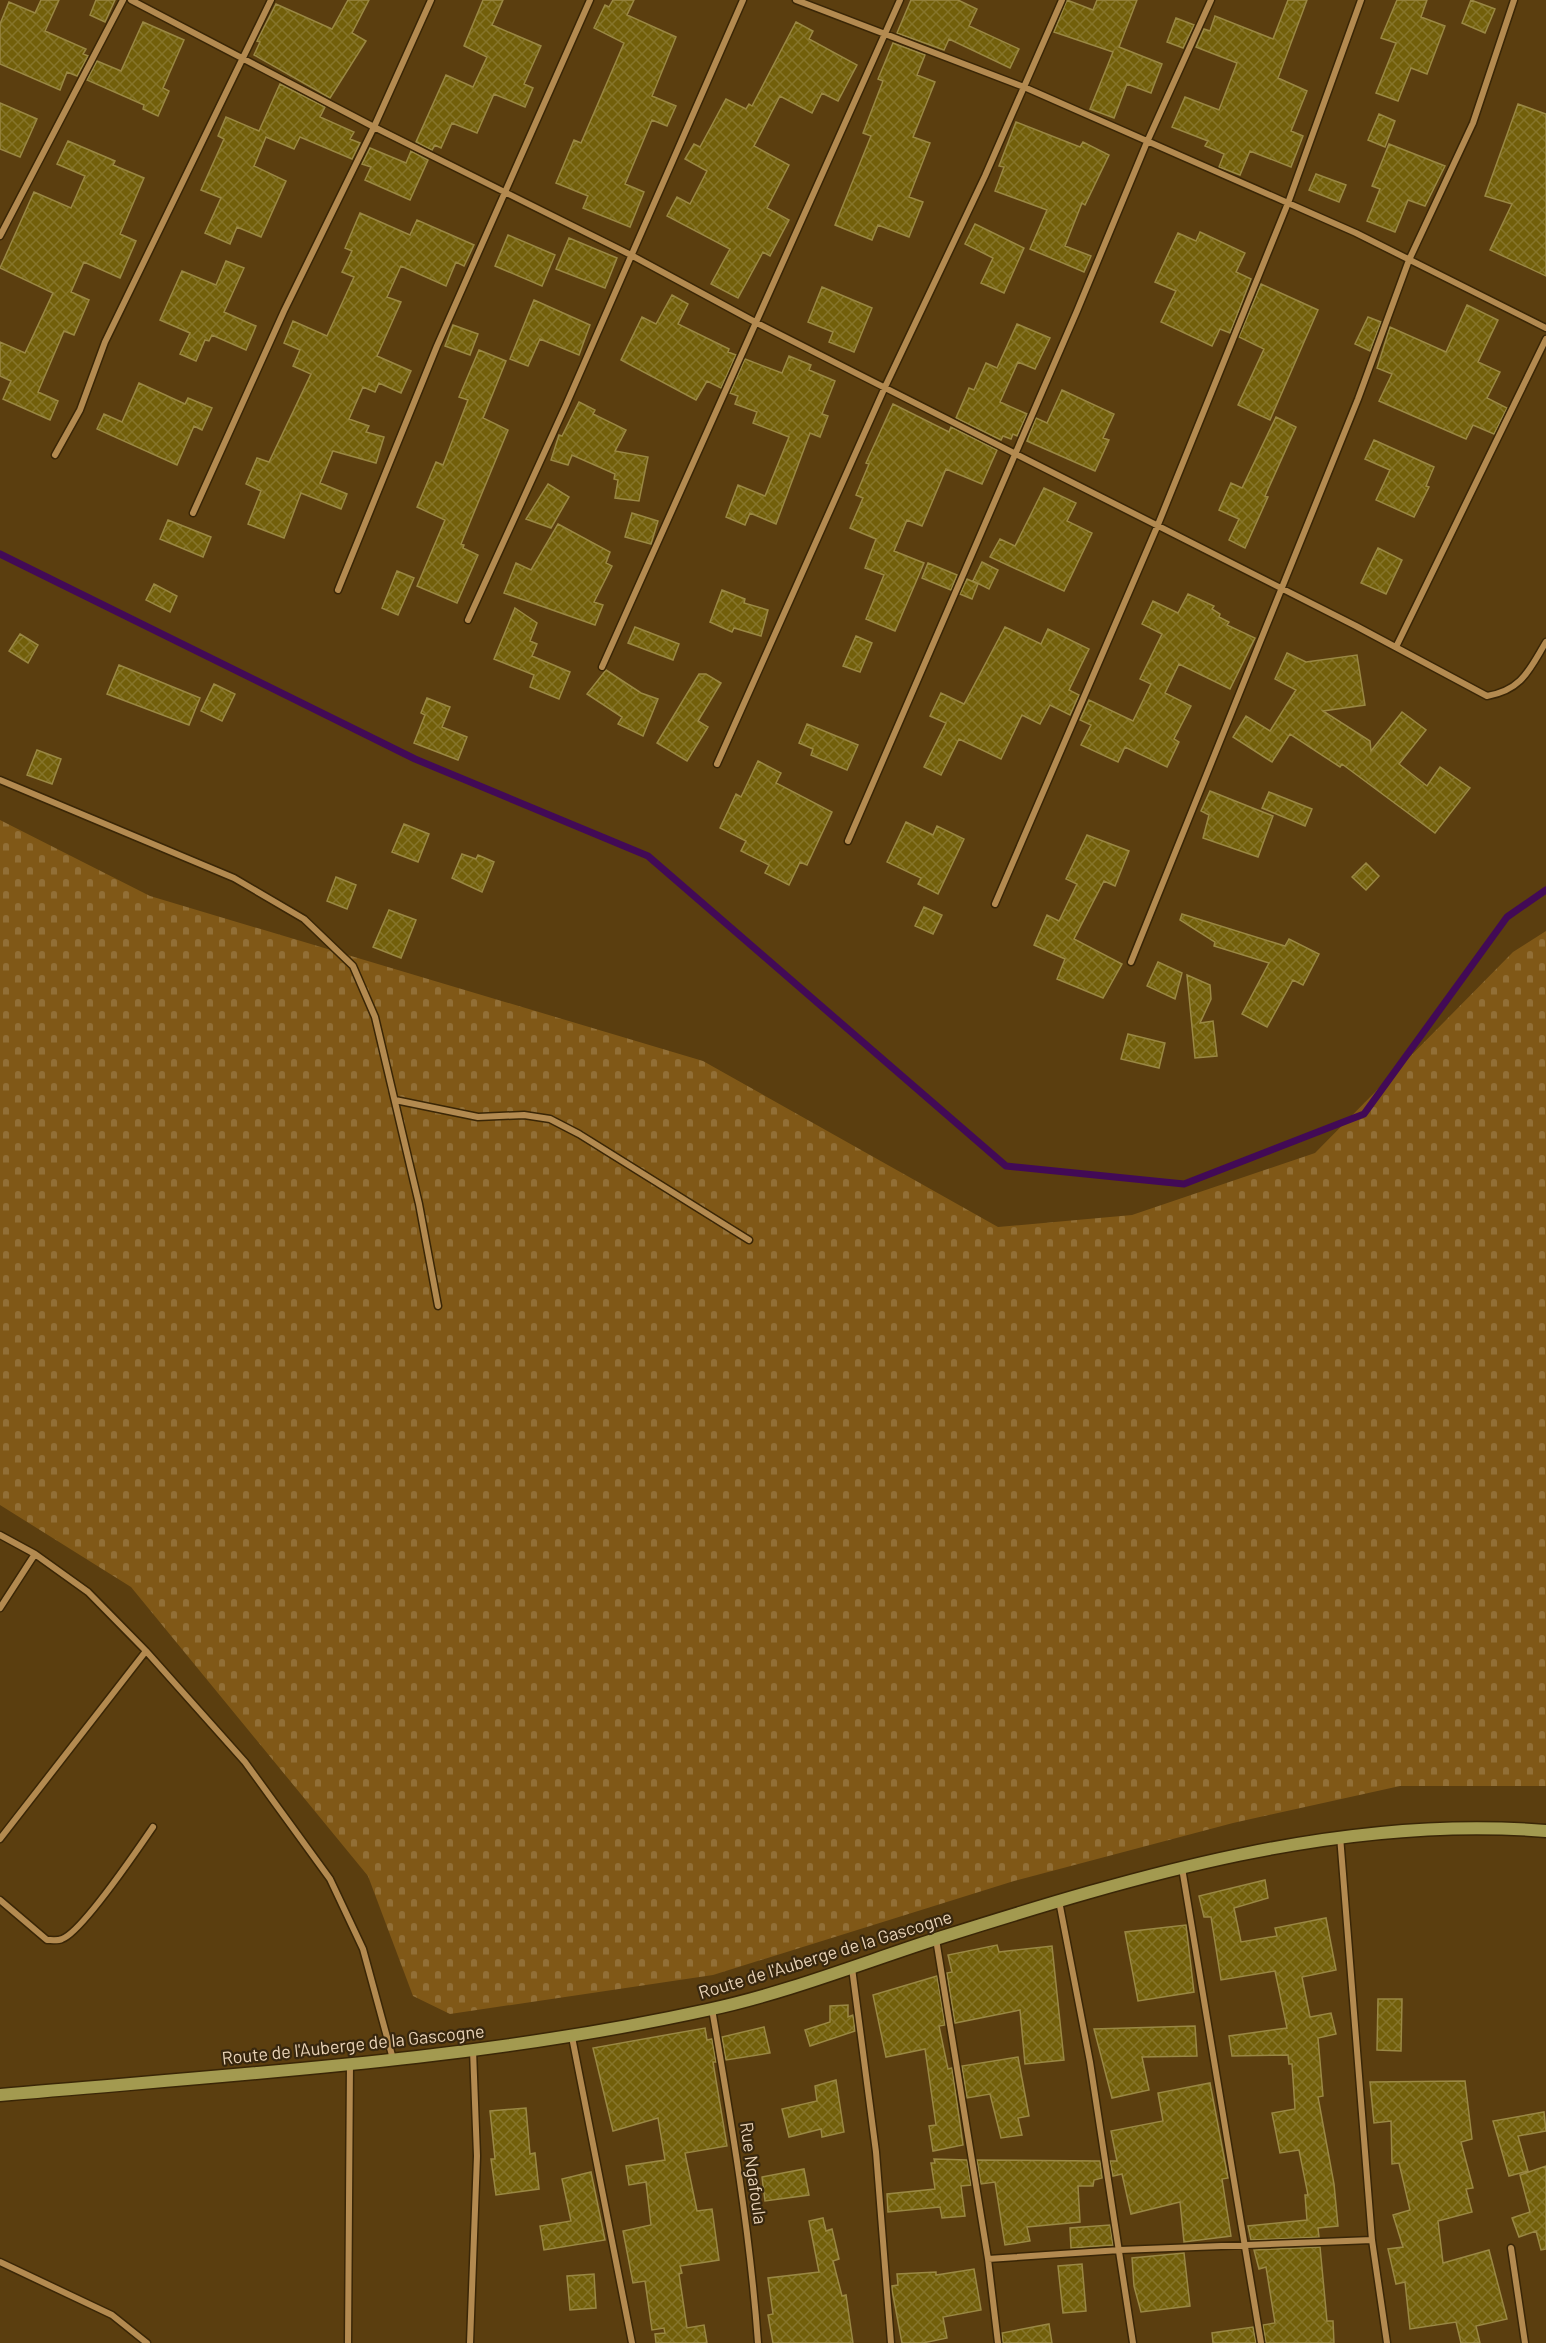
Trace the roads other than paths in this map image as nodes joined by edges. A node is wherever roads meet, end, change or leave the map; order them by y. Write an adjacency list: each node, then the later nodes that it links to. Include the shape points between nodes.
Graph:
1 (123, 0): 20 (street)
2 (131, 0): 14 (street)
3 (271, 0): 14 (street)
4 (431, 0): 16 (street)
5 (590, 0): 18 (street)
6 (743, 0): 21 (street)
7 (796, 0): 13 (street)
8 (900, 0): 13 (street)
9 (1062, 0): 15 (street)
10 (1211, 0): 17 (street)
11 (1361, 0): 19 (street)
12 (1514, 0): 22 (street, via 1473,123)
13 (886, 33): 15 (street); 23 (street)
14 (241, 57): 16 (street); 28 (street, via 105,342 80,410)
15 (1024, 87): 17 (street); 26 (street)
16 (374, 127): 18 (street); 29 (street, via 284,311)
17 (1147, 142): 19 (street); 27 (street)
18 (504, 192): 21 (street); 32 (street)
19 (1288, 203): 22 (street); 30 (street)
20 (0, 237)
21 (631, 255): 23 (street); 33 (street)
22 (1409, 260): 24 (street); 31 (street)
23 (755, 322): 26 (street); 36 (street)
24 (1546, 328)
25 (1546, 339): 35 (street)
26 (885, 387): 27 (street); 37 (street)
27 (1016, 454): 30 (street); 39 (street)
28 (55, 455)
29 (193, 513)
30 (1157, 527): 31 (street); 40 (street)
31 (1281, 589): 35 (street); 41 (street)
32 (338, 590)
33 (468, 620)
34 (1546, 642): 35 (street, via 1523,680 1503,693 1487,696)
35 (1396, 647)
36 (602, 667)
37 (717, 764)
38 (0, 780): 42 (street, via 234,878 304,919 352,966 375,1017)
39 (848, 841)
40 (995, 904)
41 (1131, 962)
42 (395, 1100): 43 (street, via 478,1117 524,1115 550,1119); 44 (street)
43 (749, 1240)
44 (438, 1306)
45 (0, 1534): 46 (street)
46 (34, 1554): 47 (street); 48 (street, via 88,1592)
47 (0, 1608)
48 (146, 1651): 52 (street); 61 (street, via 245,1762 330,1879 363,1949)
49 (153, 1827): 54 (street, via 117,1878 76,1928 62,1939 48,1940)
50 (1546, 1830): 51 (street, Route de l'Auberge de la Gascogne, via 1429,1828)
51 (1340, 1836): 53 (street, Route de l'Auberge de la Gascogne); 64 (street)
52 (0, 1839)
53 (1182, 1868): 55 (street, Route de l'Auberge de la Gascogne); 65 (street)
54 (0, 1900)
55 (1059, 1901): 56 (street, Route de l'Auberge de la Gascogne); 67 (street)
56 (936, 1939): 57 (street, Route de l'Auberge de la Gascogne); 68 (street)
57 (852, 1968): 58 (street, Route de l'Auberge de la Gascogne); 75 (street, via 876,2152)
58 (712, 2009): 59 (street, Route de l'Auberge de la Gascogne); 74 (street, Rue Ngafoula, via 751,2260)
59 (572, 2037): 60 (street, Route de l'Auberge de la Gascogne); 73 (street)
60 (473, 2050): 61 (street, Route de l'Auberge de la Gascogne); 72 (street, via 477,2156)
61 (393, 2059): 62 (street, Route de l'Auberge de la Gascogne)
62 (350, 2062): 63 (street, Route de l'Auberge de la Gascogne); 71 (street)
63 (0, 2095)
64 (1372, 2240): 65 (street); 79 (street)
65 (1245, 2245): 67 (street); 78 (street)
66 (1510, 2248): 80 (street)
67 (1120, 2250): 68 (street); 77 (street)
68 (988, 2259): 76 (street)
69 (0, 2262): 70 (street, via 112,2315)
70 (147, 2343)
71 (348, 2343)
72 (470, 2343)
73 (632, 2343)
74 (758, 2343)
75 (891, 2343)
76 (998, 2343)
77 (1133, 2343)
78 (1261, 2343)
79 (1387, 2343)
80 (1525, 2343)

